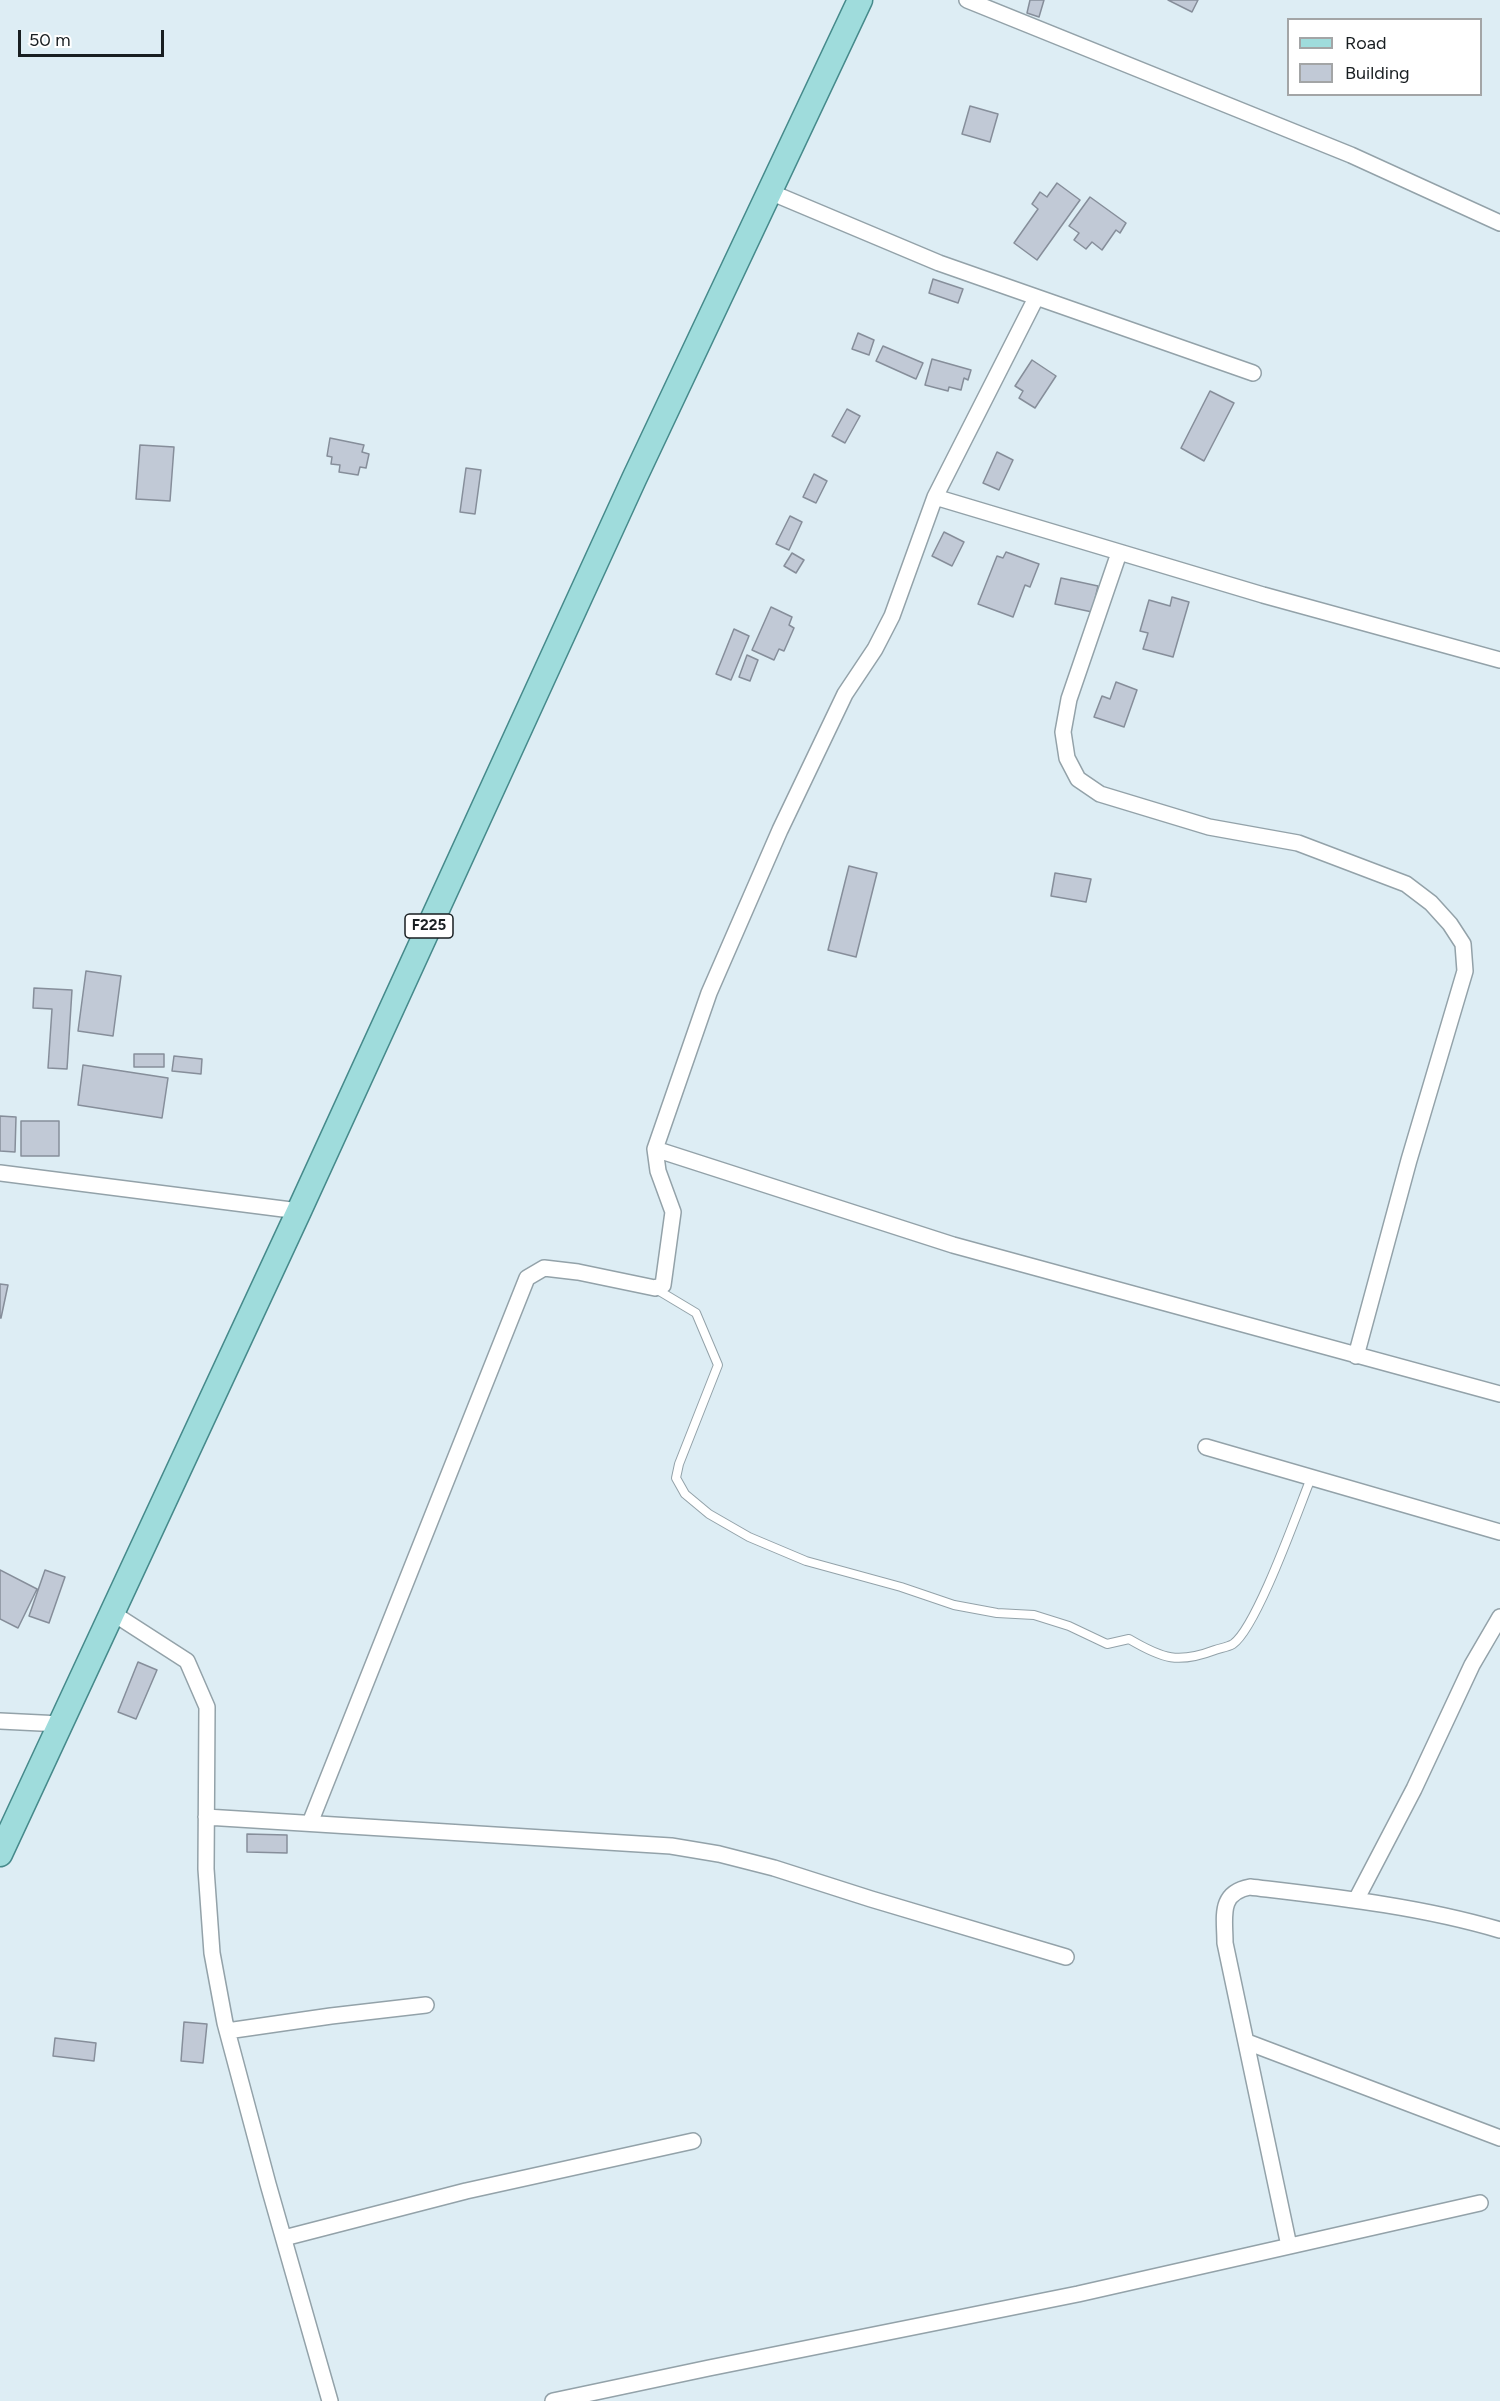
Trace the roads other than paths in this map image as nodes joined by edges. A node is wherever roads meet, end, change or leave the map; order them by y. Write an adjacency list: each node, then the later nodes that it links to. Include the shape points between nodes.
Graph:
1 (860, 0): 3 (main road, F225)
2 (968, 0): 4 (street, via 1351,155)
3 (770, 192): 5 (street, via 939,263); 12 (main road, F225)
4 (1500, 223)
5 (1036, 298): 6 (street); 7 (street)
6 (1253, 373)
7 (935, 497): 8 (street); 10 (street, via 892,615 835,713 709,993)
8 (1119, 553): 9 (street); 14 (street, via 1069,699 1063,732 1067,758 1078,779 1100,794 1209,827 1298,843 1406,884 1431,903 1463,944 1465,971)
9 (1500, 660)
10 (654, 1149): 13 (street, via 673,1212 664,1282); 14 (street, via 953,1245)
11 (0, 1173): 12 (street)
12 (298, 1211): 19 (main road, F225)
13 (655, 1288): 17 (lane, via 696,1313 718,1365 679,1464 676,1478 685,1494 749,1538 806,1561 954,1605 1034,1615 1107,1644 1129,1639 1150,1652 1177,1660 1233,1644 1254,1616); 24 (street, via 544,1268 527,1278)
14 (1356, 1356): 15 (street)
15 (1500, 1394)
16 (1206, 1448): 17 (street)
17 (1311, 1478): 18 (street)
18 (1500, 1532)
19 (111, 1612): 22 (main road, F225); 23 (street, via 187,1661 200,1689 207,1707 208,1727)
20 (1500, 1617): 26 (street, via 1472,1665)
21 (0, 1720): 22 (street)
22 (61, 1724): 25 (main road, F225)
23 (206, 1817): 24 (street); 30 (street, via 212,1953)
24 (310, 1823): 28 (street, via 671,1846 719,1854)
25 (0, 1854)
26 (1356, 1900): 27 (street); 31 (street, via 1250,1887 1230,1895 1225,1906 1225,1943)
27 (1500, 1930)
28 (1066, 1957)
29 (426, 2005): 30 (street)
30 (227, 2031): 35 (street)
31 (1247, 2042): 32 (street); 36 (street)
32 (1500, 2138)
33 (693, 2141): 35 (street, via 466,2191)
34 (1479, 2203): 36 (street)
35 (284, 2238): 37 (street)
36 (1289, 2246): 38 (street, via 1078,2294)
37 (330, 2401)
38 (553, 2401)

